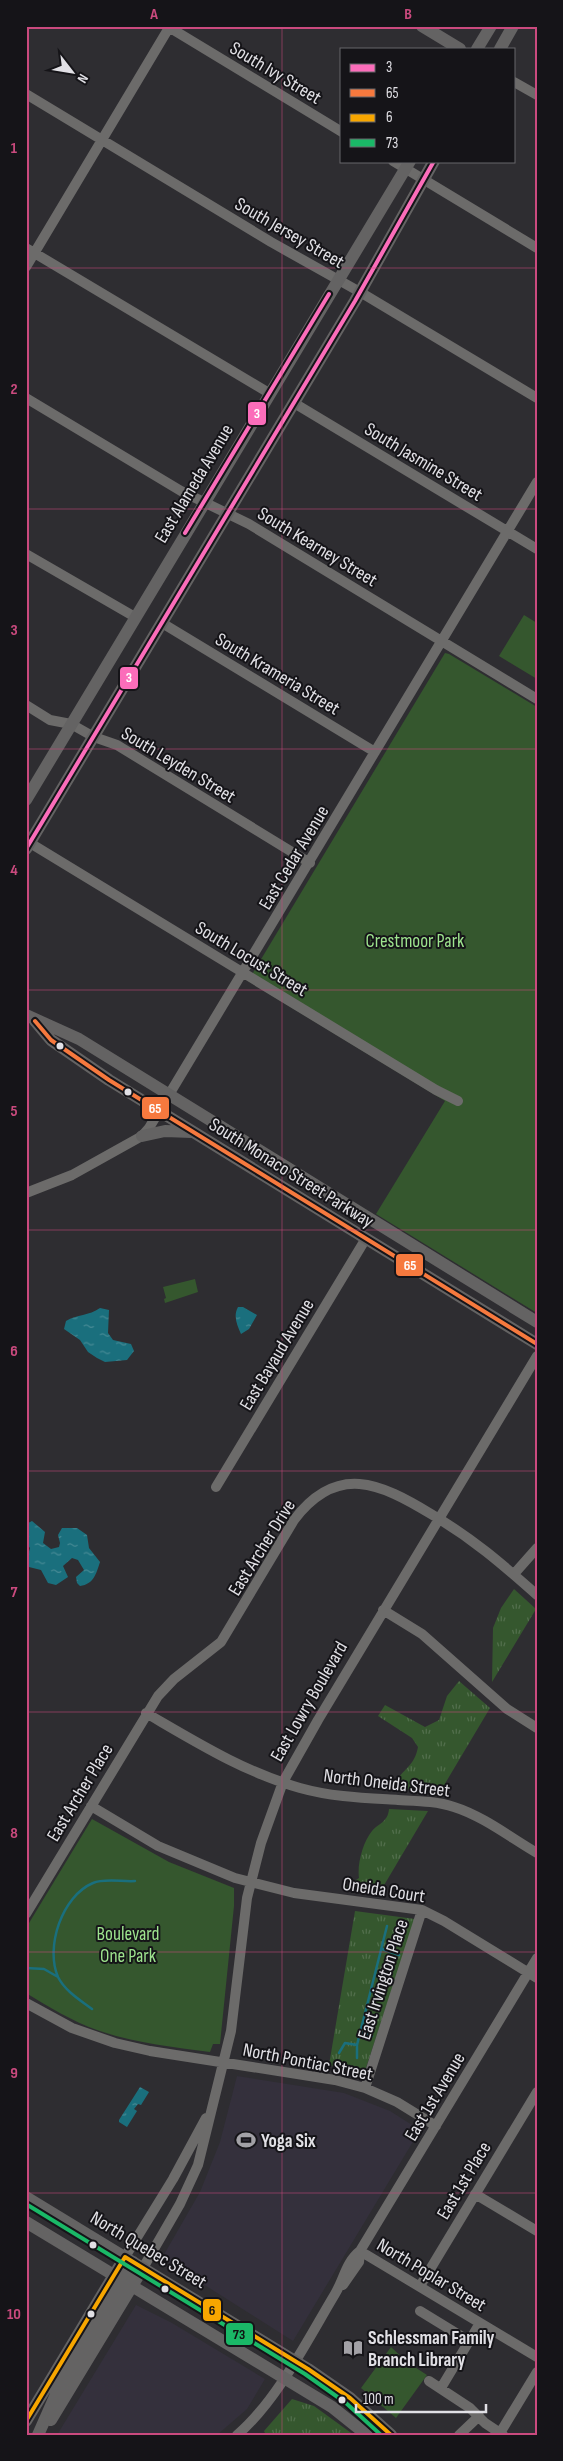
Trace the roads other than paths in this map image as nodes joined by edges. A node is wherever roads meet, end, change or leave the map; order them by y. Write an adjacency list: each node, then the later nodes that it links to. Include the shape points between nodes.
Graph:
1 (422, 26): 5 (main road)
2 (491, 26): 6 (main road)
3 (513, 26): 7 (main road)
4 (169, 27): 11 (street, South Ivy Street); 12 (street)
5 (458, 48)
6 (479, 48)
7 (501, 48)
8 (516, 83): 10 (street)
9 (26, 94): 12 (street, South Jersey Street)
10 (537, 96)
11 (340, 131)
12 (102, 139): 17 (street); 19 (street, South Jersey Street)
13 (433, 162): 15 (main road)
14 (408, 165): 15 (street); 19 (main road, East Alameda Avenue)
15 (424, 180): 16 (street); 20 (main road)
16 (537, 248)
17 (30, 251): 18 (street); 21 (street)
18 (26, 267)
19 (338, 280): 20 (street, South Jersey Street); 21 (main road, East Alameda Avenue)
20 (360, 292): 23 (street, South Jersey Street); 24 (main road)
21 (269, 393): 26 (main road, East Alameda Avenue)
22 (26, 398): 26 (street, South Kearney Street)
23 (537, 398)
24 (294, 403): 27 (main road); 28 (street, South Jasmine Street)
25 (537, 482): 28 (street, East Cedar Avenue)
26 (204, 502): 27 (street, South Kearney Street); 31 (main road, East Alameda Avenue)
27 (227, 514): 32 (main road); 33 (street, South Kearney Street, via 249,524)
28 (507, 531): 29 (street, South Jasmine Street); 33 (street, East Cedar Avenue)
29 (537, 549)
30 (26, 554): 31 (street)
31 (135, 617): 36 (main road, East Alameda Avenue)
32 (162, 623): 37 (main road); 38 (street, South Krameria Street)
33 (442, 641): 34 (street, South Kearney Street); 38 (street, East Cedar Avenue)
34 (537, 699)
35 (26, 705): 36 (street, South Leyden Street, via 50,720)
36 (71, 724): 37 (street, South Leyden Street); 39 (main road, East Alameda Avenue)
37 (94, 737): 40 (main road); 41 (street, South Leyden Street, via 117,745)
38 (375, 752): 41 (street, East Cedar Avenue)
39 (26, 800)
40 (28, 846): 42 (street, South Locust Street)
41 (310, 863): 42 (street, East Cedar Avenue)
42 (243, 974): 44 (street, East Cedar Avenue); 45 (street, South Locust Street)
43 (31, 1018): 44 (main road, South Monaco Street Parkway, via 75,1036); 46 (main road, South Monaco Street Parkway, via 57,1045)
44 (170, 1095): 46 (street, East Cedar Avenue); 51 (main road, South Monaco Street Parkway)
45 (458, 1101)
46 (160, 1111): 47 (main road, South Monaco Street Parkway); 48 (street, East Cedar Avenue)
47 (194, 1132): 48 (main road, via 165,1131); 50 (main road, South Monaco Street Parkway)
48 (142, 1136): 49 (street, East Cedar Avenue, via 72,1174)
49 (26, 1193)
50 (304, 1202): 51 (main road, via 328,1207 352,1222 361,1224); 52 (main road, South Monaco Street Parkway)
51 (368, 1219): 53 (main road, South Monaco Street Parkway)
52 (365, 1240): 53 (main road, via 383,1238 410,1254); 55 (main road, South Monaco Street Parkway); 57 (street, East Bayaud Avenue)
53 (437, 1261): 54 (main road, South Monaco Street Parkway)
54 (537, 1322)
55 (537, 1344)
56 (537, 1356): 58 (street, East Lowry Boulevard)
57 (216, 1487)
58 (439, 1518): 60 (street, East Archer Drive, via 478,1543); 62 (street, East Lowry Boulevard); 63 (street, East Archer Drive, via 397,1494 373,1485 344,1486 318,1495 294,1520 221,1642 168,1684)
59 (537, 1548): 60 (street)
60 (514, 1574): 61 (street, East Archer Drive)
61 (537, 1595)
62 (383, 1610): 64 (street, via 422,1634 507,1709); 65 (street, East Lowry Boulevard)
63 (146, 1713): 65 (street, North Oneida Street, via 222,1757); 66 (street, East Archer Place)
64 (537, 1728)
65 (283, 1782): 67 (street, North Oneida Street, via 314,1792 432,1802 454,1807); 68 (street, East Lowry Boulevard)
66 (91, 1806): 68 (street, Oneida Court, via 166,1850); 70 (street, East Archer Place)
67 (537, 1854)
68 (250, 1883): 69 (street, Oneida Court, via 294,1893); 74 (street, East Lowry Boulevard)
69 (422, 1910): 72 (street, Oneida Court); 75 (street, East Irvington Place)
70 (26, 1914)
71 (537, 1958): 72 (street, East 1st Avenue)
72 (532, 1976): 79 (street, East 1st Avenue)
73 (26, 2002): 74 (street, North Pontiac Street, via 72,2028 106,2041)
74 (225, 2062): 75 (street, North Pontiac Street); 77 (street, East Lowry Boulevard)
75 (366, 2088): 79 (street, North Pontiac Street)
76 (537, 2092): 78 (street, East 1st Place)
77 (213, 2104): 85 (street, East Lowry Boulevard); 85 (street, East Lowry Boulevard, via 194,2177 174,2216)
78 (533, 2106): 80 (street, East 1st Place)
79 (436, 2126): 84 (street, East 1st Avenue)
80 (475, 2194): 83 (street); 87 (street, East 1st Place)
81 (30, 2200): 85 (main road, North Quebec Street)
82 (26, 2222): 86 (main road)
83 (537, 2231)
84 (360, 2252): 87 (street, North Poplar Street); 92 (street, East 1st Avenue, via 350,2262 337,2291)
85 (134, 2262): 86 (main road, East Lowry Boulevard); 86 (main road, East Lowry Boulevard); 92 (main road, North Quebec Street)
86 (123, 2280): 94 (main road); 98 (main road, East Lowry Boulevard); 100 (main road, via 57,2392); 101 (main road, East Lowry Boulevard)
87 (420, 2286): 89 (street, North Poplar Street)
88 (420, 2311): 90 (street)
89 (480, 2323): 90 (street); 91 (street, North Poplar Street)
90 (469, 2341): 96 (street)
91 (537, 2357)
92 (294, 2360): 94 (street, East 1st Avenue); 104 (main road, North Quebec Street, via 337,2389)
93 (537, 2372): 99 (street)
94 (284, 2377): 102 (street, East 1st Avenue, via 264,2408); 103 (main road, via 342,2413)
95 (429, 2381): 96 (street)
96 (441, 2388): 97 (street)
97 (479, 2416): 99 (street); 105 (street)
98 (26, 2421)
99 (501, 2434)
100 (38, 2435)
101 (43, 2435)
102 (237, 2435)
103 (367, 2435)
104 (391, 2435)
105 (459, 2435)

